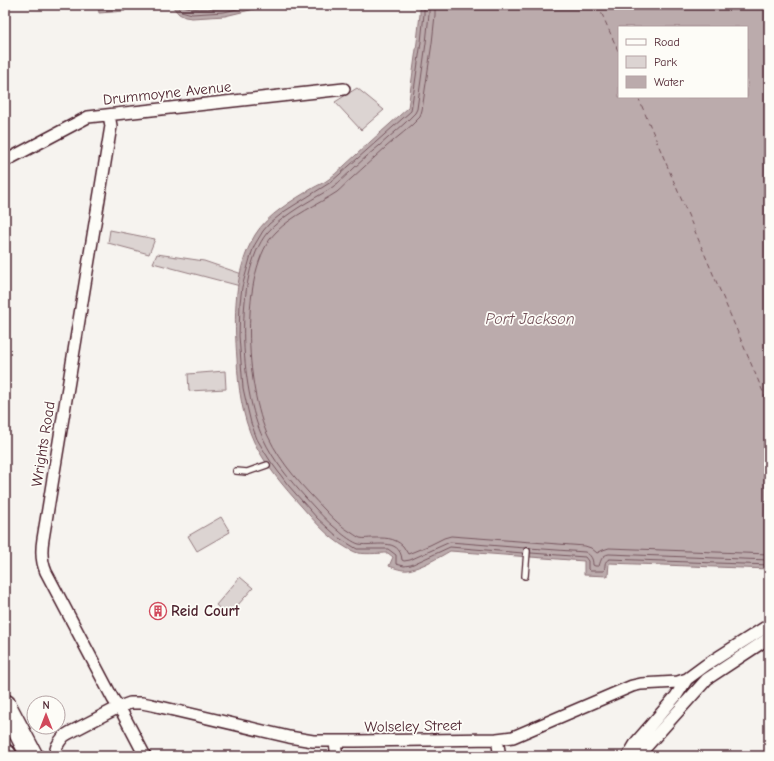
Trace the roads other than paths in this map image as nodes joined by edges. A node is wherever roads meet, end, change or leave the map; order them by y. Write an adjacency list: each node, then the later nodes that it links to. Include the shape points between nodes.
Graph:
1 (344, 89): 2 (street, Drummoyne Avenue)
2 (109, 115): 3 (street, Drummoyne Avenue, via 88,117); 12 (street, Wrights Road, via 111,126 42,555 46,572)
3 (5, 161)
4 (268, 465): 5 (lane, via 246,472)
5 (236, 471)
6 (527, 551): 7 (lane)
7 (526, 576)
8 (769, 625): 10 (street, Wolseley Street)
9 (769, 638): 21 (street, via 707,679)
10 (687, 678): 13 (street, Wolseley Street, via 678,682 632,686 513,736); 20 (street, via 676,696)
11 (5, 705): 15 (highway)
12 (119, 707): 14 (street, Wolseley Street, via 142,703 289,737); 16 (street, Wolseley Street, via 64,736); 17 (street, Wrights Road)
13 (498, 739): 14 (street, Wolseley Street); 19 (street)
14 (335, 742): 18 (street)
15 (32, 756)
16 (54, 756)
17 (145, 756)
18 (338, 756)
19 (497, 756)
20 (628, 756)
21 (640, 756)

